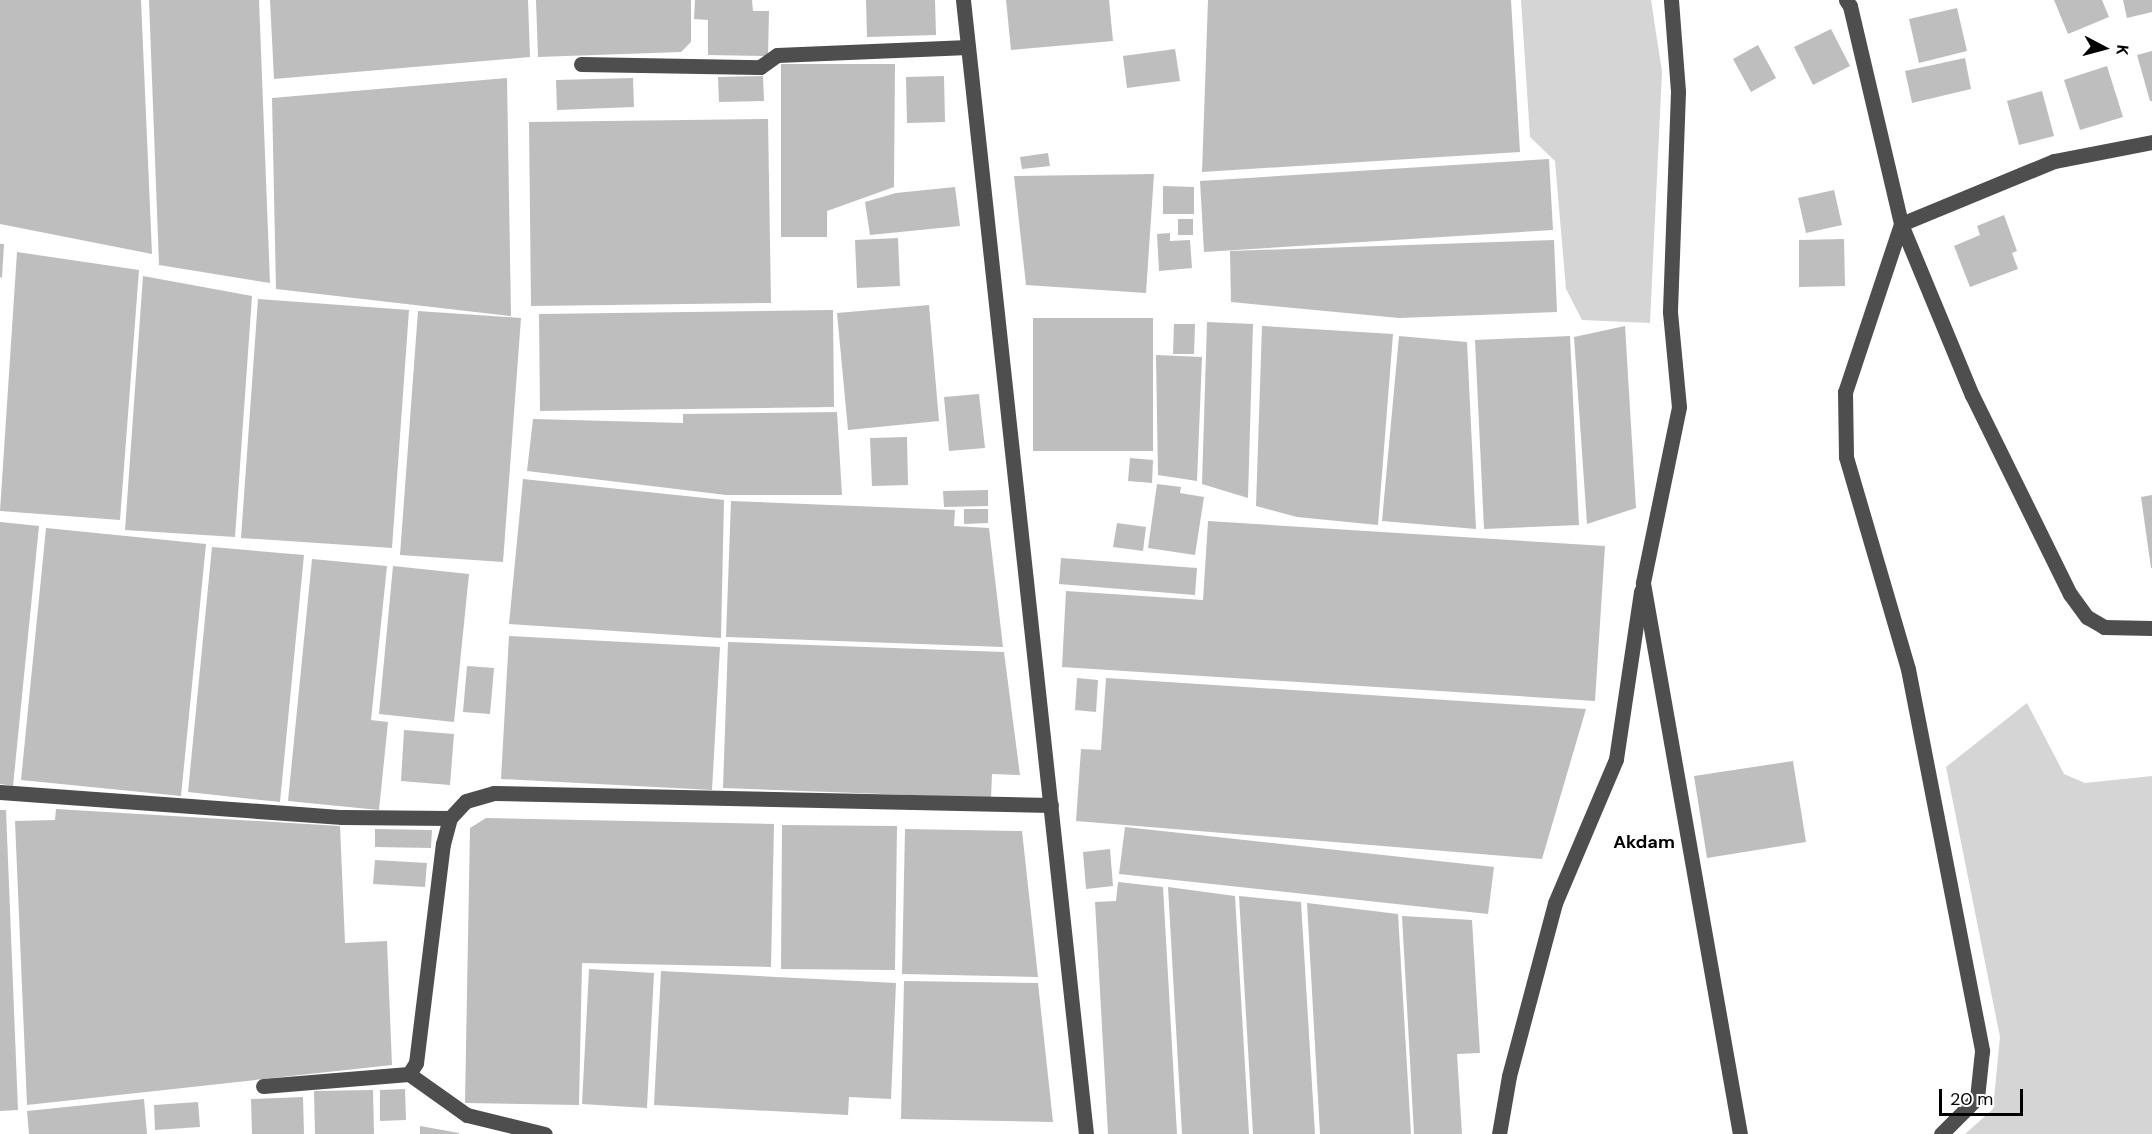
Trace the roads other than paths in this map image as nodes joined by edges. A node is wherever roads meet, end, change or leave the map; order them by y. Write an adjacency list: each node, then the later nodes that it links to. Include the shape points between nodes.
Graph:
1 (963, 0): 4 (street)
2 (1671, 0): 8 (street, via 1678,92 1670,312 1679,407)
3 (1852, 2): 7 (street)
4 (968, 47): 5 (street, via 777,55 760,67); 11 (street)
5 (581, 64)
6 (2152, 142): 7 (street, via 2054,161)
7 (1901, 224): 9 (street, via 1972,395 2070,594 2087,617 2104,627); 19 (street, via 1845,392 1846,457 1908,669 1982,1051 1977,1098)
8 (1642, 583): 17 (street, via 1616,759 1555,903 1509,1076); 18 (street)
9 (2152, 628)
10 (0, 792): 12 (street, via 342,817)
11 (1051, 805): 12 (street, via 494,793 466,801); 16 (street)
12 (450, 818): 13 (street, via 416,1063)
13 (409, 1074): 14 (street); 15 (street, via 467,1115)
14 (263, 1086)
15 (545, 1134)
16 (1086, 1134)
17 (1499, 1134)
18 (1740, 1134)
19 (1941, 1134)

